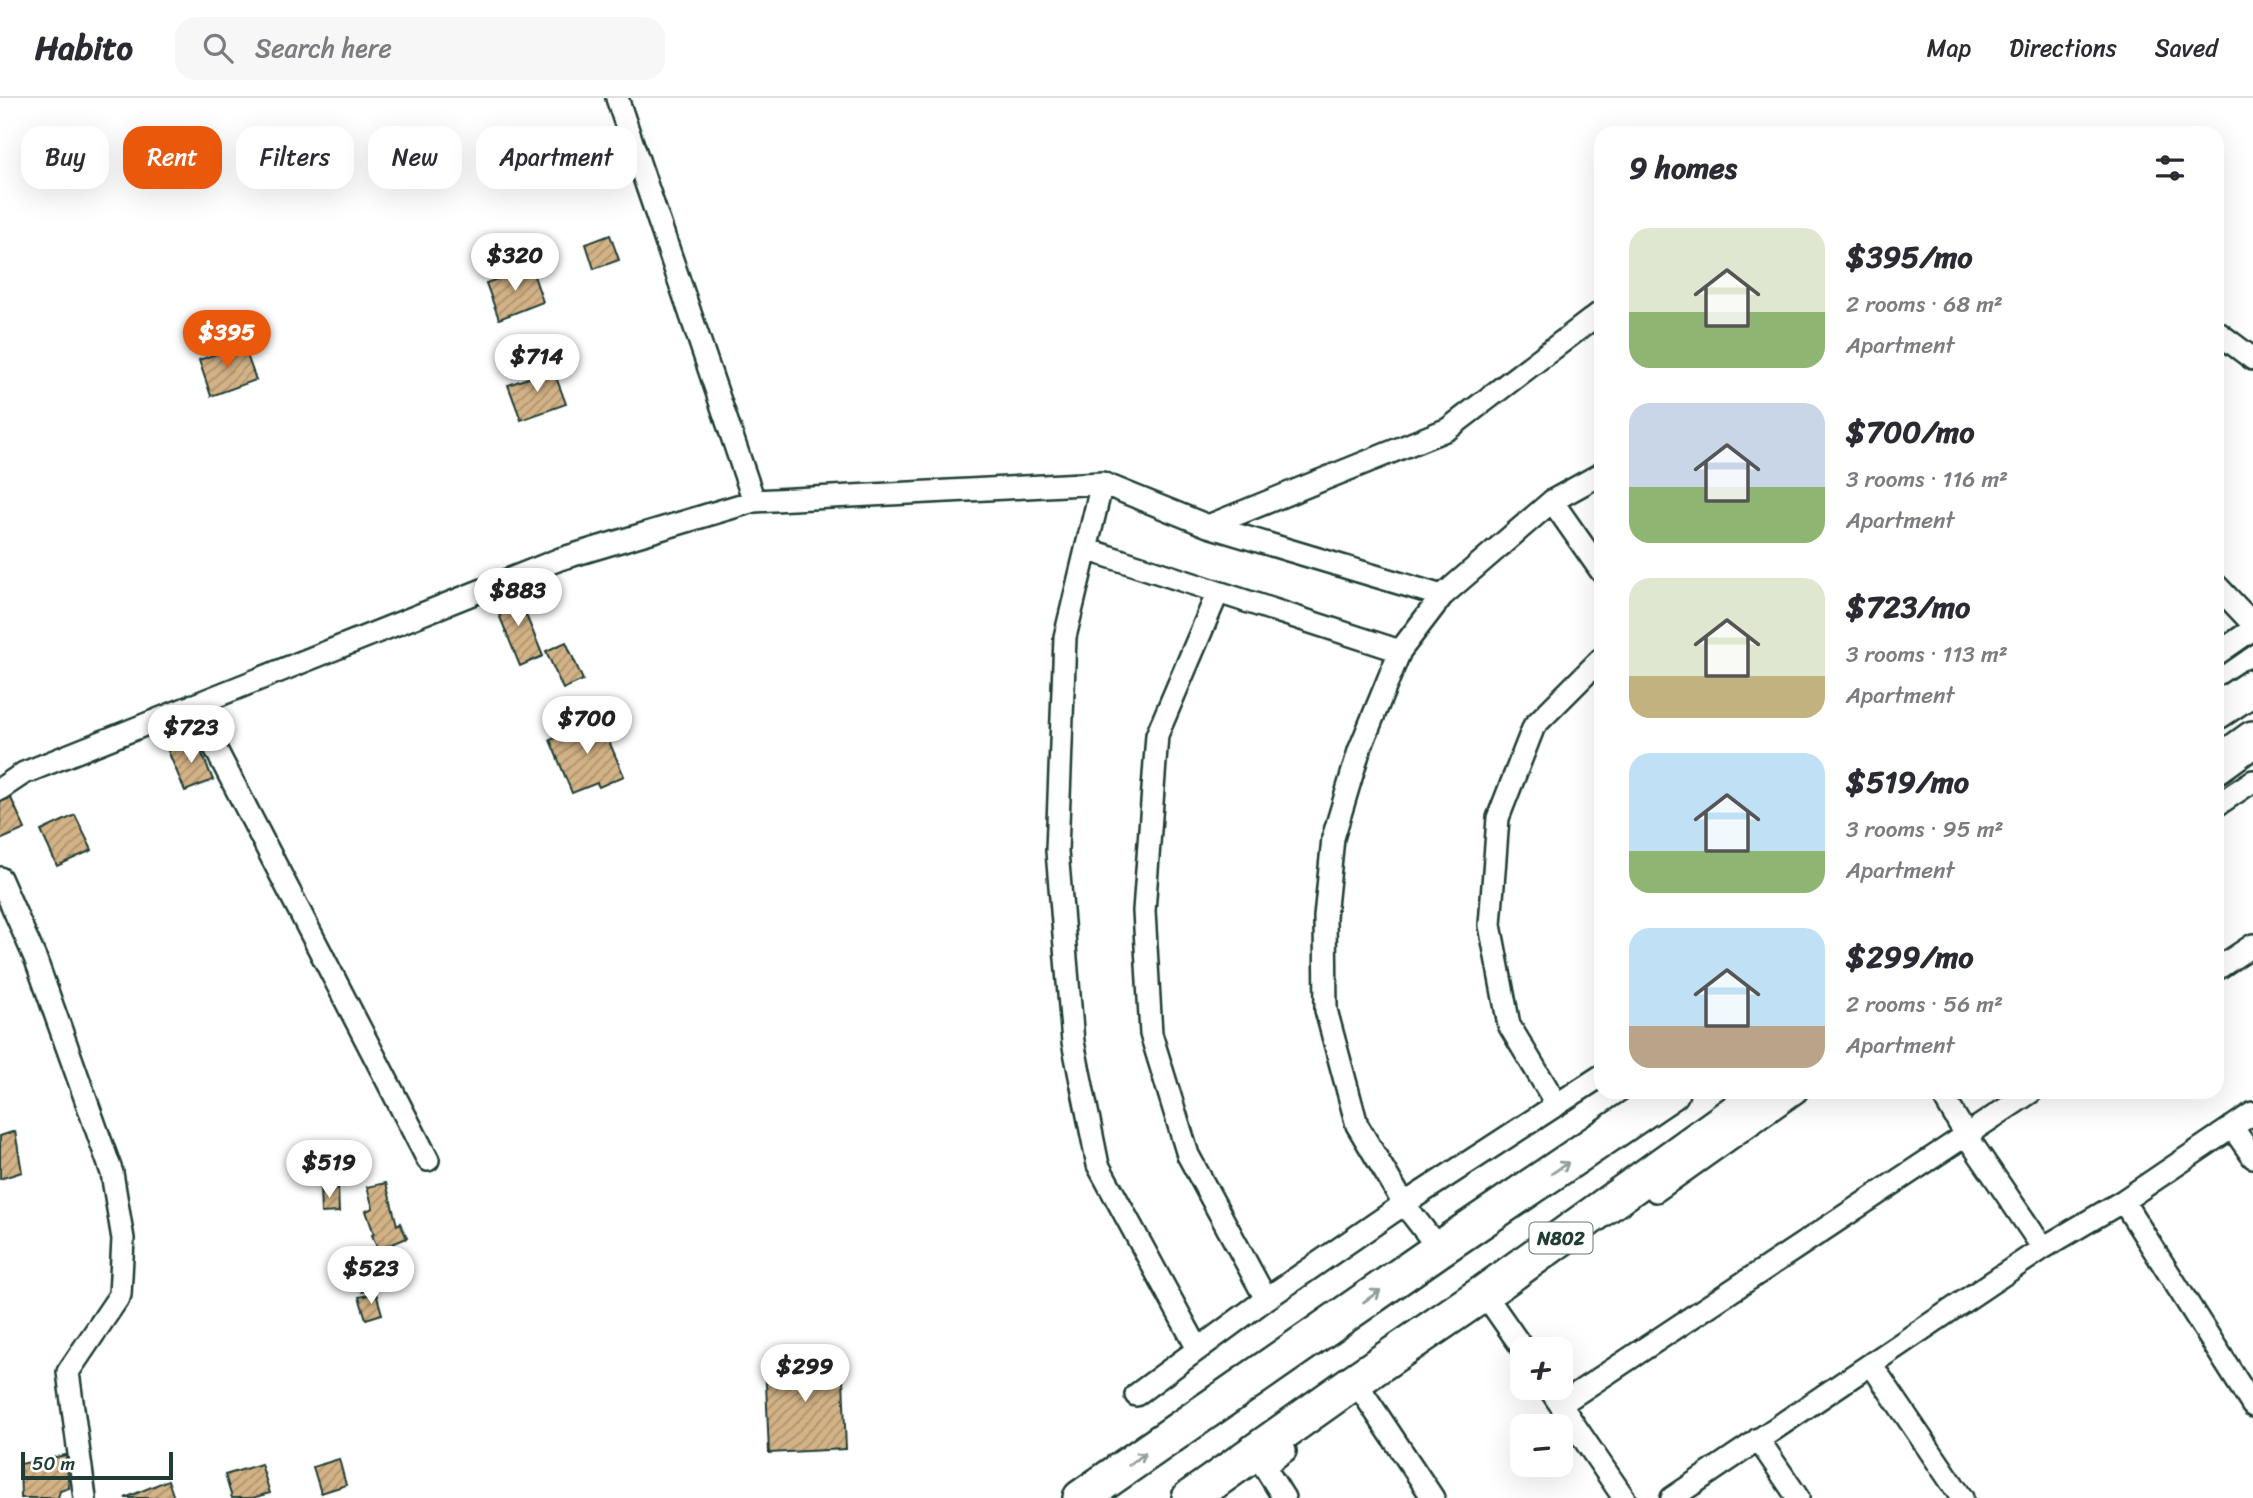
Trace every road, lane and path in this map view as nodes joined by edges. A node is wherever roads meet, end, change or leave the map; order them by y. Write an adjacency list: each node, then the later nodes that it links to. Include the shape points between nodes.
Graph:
1 (617, 98): 7 (street)
2 (1594, 317): 9 (street, via 1448,429)
3 (2224, 337): 4 (street)
4 (2253, 359)
5 (1594, 478): 8 (street)
6 (1102, 483): 7 (street); 9 (street); 10 (street)
7 (754, 501): 20 (street, via 560,559)
8 (1552, 501): 11 (street); 14 (street)
9 (1208, 526): 14 (street)
10 (1086, 549): 12 (street); 49 (street, via 1065,637 1058,838 1073,1042 1098,1165)
11 (1594, 561)
12 (1218, 592): 17 (street); 46 (street, via 1157,735 1144,911 1152,1034 1188,1155)
13 (2224, 594): 15 (street)
14 (1442, 596): 17 (street)
15 (2253, 626): 16 (street)
16 (2224, 649)
17 (1400, 651): 43 (street, via 1359,751 1333,838 1325,917 1326,1010 1357,1125)
18 (1594, 666): 36 (street, via 1534,726 1498,818 1490,925 1509,1025)
19 (2253, 687): 21 (highway)
20 (193, 705): 25 (street, via 24,773); 41 (street)
21 (2224, 706)
22 (2253, 739): 23 (highway)
23 (2224, 760)
24 (2253, 781): 26 (street)
25 (0, 789)
26 (2224, 800)
27 (0, 878): 57 (street, via 36,960 112,1173 123,1239 120,1295 68,1372)
28 (2253, 945): 29 (street)
29 (2224, 964)
30 (1594, 1081): 36 (street)
31 (1661, 1099): 45 (highway, N802, one-way to 31)
32 (1755, 1099): 47 (highway, N802)
33 (1786, 1099): 47 (street)
34 (1945, 1099): 39 (street)
35 (2020, 1099): 39 (street)
36 (1557, 1105): 43 (street)
37 (2253, 1113): 38 (street)
38 (2232, 1127): 40 (street); 42 (street)
39 (1966, 1135): 44 (street); 51 (street)
40 (2253, 1157)
41 (428, 1160)
42 (2123, 1201): 44 (street); 55 (street)
43 (1404, 1204): 45 (street); 46 (street)
44 (2043, 1248): 50 (street)
45 (1439, 1249): 58 (highway, N802, one-way to 45)
46 (1266, 1299): 49 (street)
47 (1489, 1300): 48 (street); 52 (highway, N802)
48 (1515, 1337)
49 (1198, 1349): 53 (street)
50 (1871, 1364): 56 (street); 65 (street)
51 (1573, 1385)
52 (1360, 1387): 59 (highway, N802); 60 (street, via 1264,1466); 61 (street)
53 (1136, 1395)
54 (1558, 1400): 62 (street)
55 (2253, 1406)
56 (1758, 1439): 63 (street); 64 (street)
57 (85, 1498)
58 (1081, 1498)
59 (1190, 1498)
60 (1284, 1498)
61 (1433, 1498)
62 (1624, 1498)
63 (1672, 1498)
64 (1798, 1498)
65 (1962, 1498)

